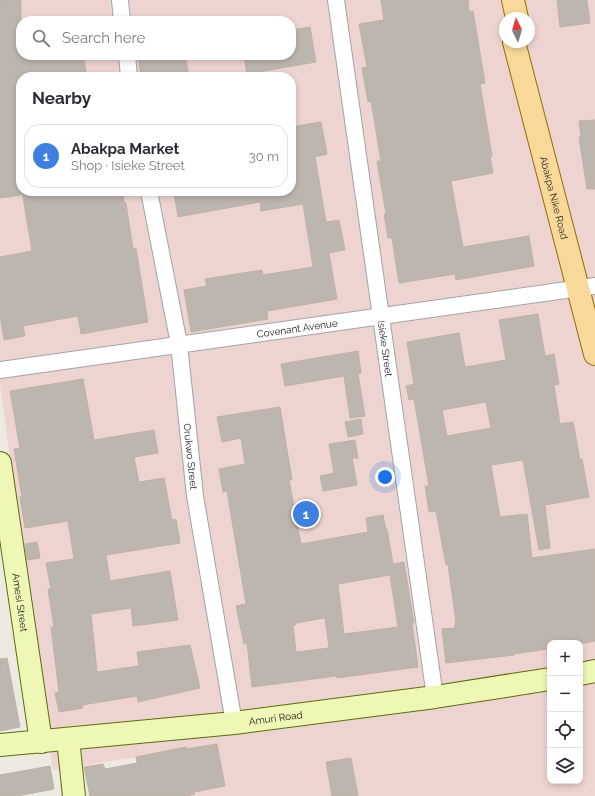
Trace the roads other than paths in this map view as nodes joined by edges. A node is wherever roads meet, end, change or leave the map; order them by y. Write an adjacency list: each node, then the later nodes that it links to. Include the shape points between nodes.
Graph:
1 (120, 0): 7 (street)
2 (336, 0): 15 (street, Isieke Street)
3 (503, 0): 5 (main road)
4 (513, 0): 6 (main road)
5 (506, 12)
6 (516, 12)
7 (122, 16)
8 (516, 48): 13 (main road, Abakpa Nike Road)
9 (526, 48): 13 (main road, Abakpa Nike Road)
10 (127, 60): 11 (street)
11 (129, 72)
12 (150, 196): 16 (street, Orukwo Street)
13 (587, 287): 14 (main road, Abakpa Nike Road); 15 (street, Covenant Avenue); 17 (main road, Abakpa Nike Road)
14 (595, 307)
15 (380, 316): 16 (street, Covenant Avenue); 23 (street, Isieke Street)
16 (179, 344): 18 (street, Covenant Avenue); 24 (street, Orukwo Street, via 195,496)
17 (595, 354)
18 (0, 370)
19 (0, 464): 26 (main road, Amesi Street)
20 (595, 671): 21 (main road)
21 (583, 673)
22 (547, 679): 23 (main road, Amuri Road)
23 (435, 697): 24 (main road, Amuri Road)
24 (234, 723): 25 (main road, Amuri Road)
25 (68, 739): 26 (main road, Amuri Road); 28 (main road)
26 (41, 742): 27 (main road, Amuri Road)
27 (0, 745)
28 (74, 796)

